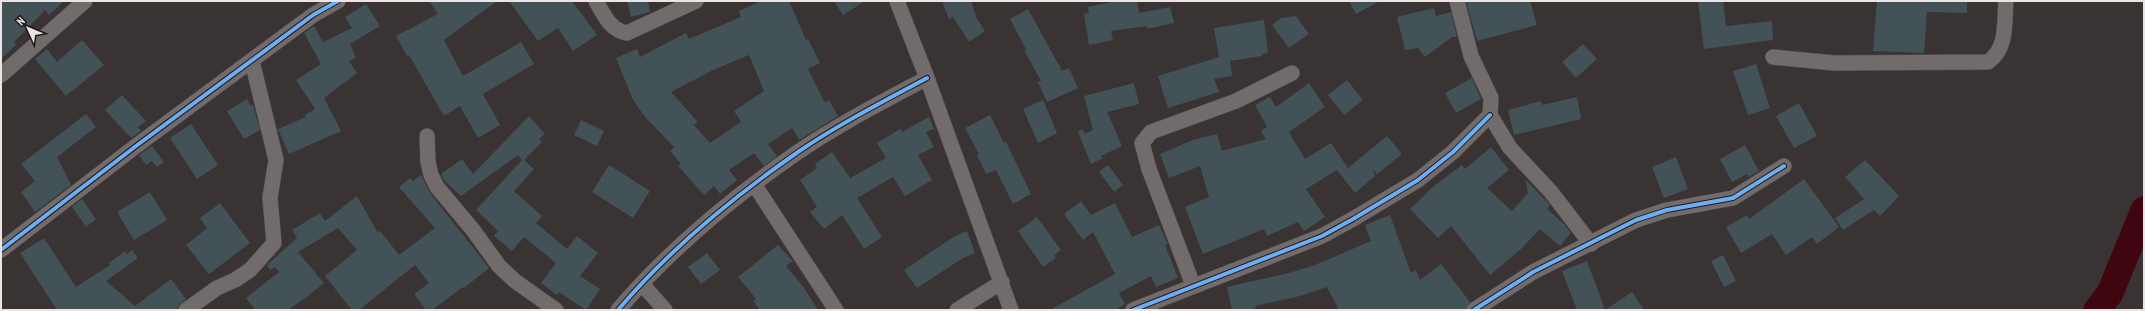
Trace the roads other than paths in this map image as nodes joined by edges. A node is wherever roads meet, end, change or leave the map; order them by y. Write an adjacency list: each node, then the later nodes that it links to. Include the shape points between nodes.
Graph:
1 (85, 1): 11 (street)
2 (338, 1): 9 (street, via 313,15)
3 (596, 1): 4 (street, via 609,23 618,32 627,33)
4 (696, 1)
5 (897, 1): 12 (street)
6 (1457, 1): 13 (street, via 1471,56 1491,98)
7 (2006, 1): 8 (street, via 2003,43 1997,56 1988,62 1834,63)
8 (1773, 57)
9 (252, 61): 18 (street); 22 (street, via 276,160 270,198 274,243 250,270 217,288)
10 (1292, 73): 21 (street, via 1236,100 1150,132 1142,143 1149,169)
11 (1, 75)
12 (927, 78): 16 (street, via 805,147); 19 (street)
13 (1490, 115): 17 (street, via 1510,148 1551,192); 21 (street, via 1453,152 1418,180 1353,219 1322,236)
14 (427, 136): 23 (street, via 428,162 437,187 499,266 515,281)
15 (1784, 166): 17 (street, via 1732,198 1666,210)
16 (754, 184): 20 (street, via 671,254); 26 (street)
17 (1591, 244): 30 (street, via 1533,272)
18 (1, 250)
19 (1002, 282): 27 (street); 28 (street)
20 (642, 284): 24 (street); 25 (street)
21 (1193, 285): 29 (street)
22 (186, 310)
23 (556, 310)
24 (618, 310)
25 (665, 310)
26 (836, 310)
27 (957, 310)
28 (1011, 310)
29 (1133, 310)
30 (1474, 310)

